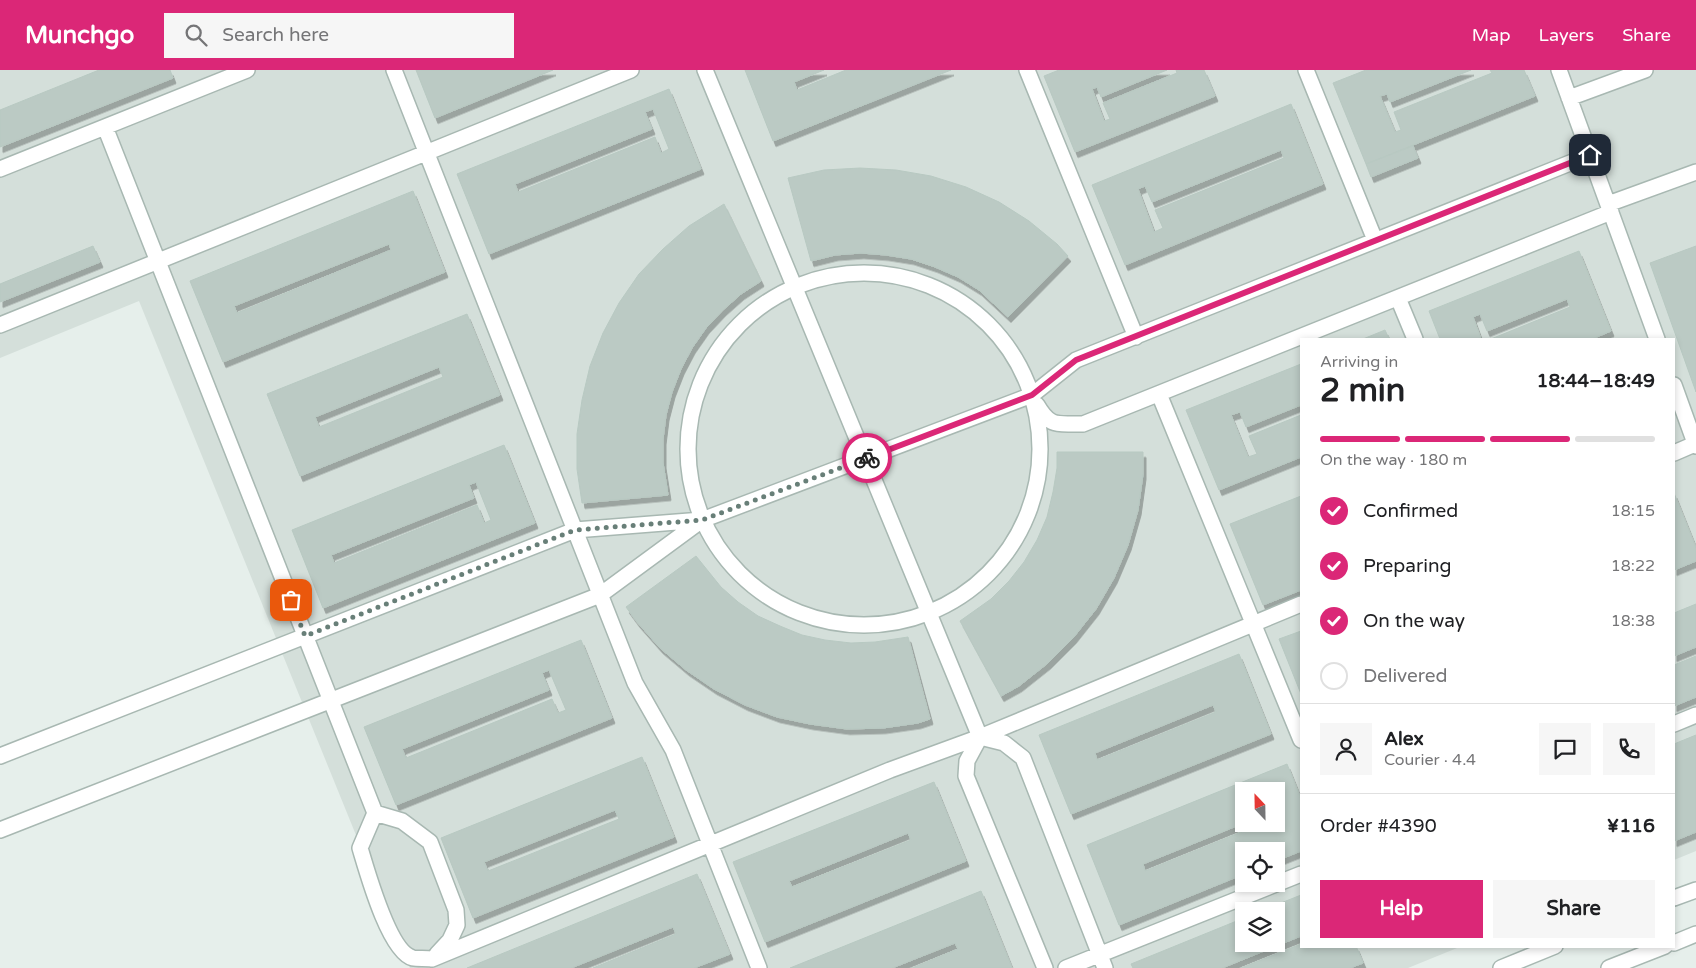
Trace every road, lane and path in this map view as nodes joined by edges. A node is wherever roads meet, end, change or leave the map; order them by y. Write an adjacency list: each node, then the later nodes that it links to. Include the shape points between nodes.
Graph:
1 (246, 70): 10 (street)
2 (394, 70): 11 (street)
3 (631, 70): 11 (street)
4 (705, 70): 18 (street)
5 (1027, 70): 21 (street)
6 (1306, 70): 16 (street)
7 (1559, 70): 9 (street)
8 (1645, 70): 9 (street)
9 (1569, 98): 12 (street)
10 (105, 127): 13 (street); 17 (street)
11 (426, 153): 17 (street); 31 (street)
12 (1590, 155): 15 (street); 16 (street)
13 (0, 169)
14 (1696, 172): 15 (street)
15 (1609, 208): 19 (street); 23 (street)
16 (1375, 240): 21 (street)
17 (158, 261): 20 (street); 36 (street)
18 (794, 287): 26 (street, via 849,273 903,277 929,285 978,314 998,334 1015,357); 29 (street); 30 (street, via 772,299 730,334 702,380 691,414 688,459 691,486)
19 (1398, 298): 22 (street); 25 (street)
20 (0, 325)
21 (1136, 336): 26 (street, via 1076,360)
22 (1414, 338)
23 (1657, 338)
24 (1675, 388): 27 (street)
25 (1159, 394): 26 (street, via 1083,424 1051,423); 35 (street)
26 (1032, 395): 29 (street); 34 (street, via 1040,438 1040,466 1025,521 993,568 949,603)
27 (1696, 445): 28 (street)
28 (1675, 453)
29 (865, 459): 30 (street); 34 (street)
30 (702, 520): 31 (street); 32 (street); 34 (street, via 725,558 744,578 788,608 813,618 867,625 895,622)
31 (575, 530): 32 (street); 36 (street)
32 (600, 595): 37 (street); 45 (street, via 635,683 673,750)
33 (1300, 604): 35 (street)
34 (928, 612): 40 (street)
35 (1253, 623): 40 (street); 41 (street)
36 (305, 636): 37 (street); 42 (street)
37 (331, 700): 43 (street); 44 (street)
38 (1696, 715): 39 (street)
39 (1675, 724)
40 (980, 738): 45 (street, via 890,770); 53 (street, via 1004,743 1023,758); 56 (street, via 966,761 966,776)
41 (1300, 738)
42 (0, 756)
43 (375, 813): 54 (street, via 360,848 374,896 398,947 412,958); 54 (street, via 402,821 430,842 456,910 457,925)
44 (0, 830)
45 (710, 844): 54 (street); 55 (street)
46 (1300, 874): 53 (street)
47 (1696, 890): 48 (street)
48 (1675, 898)
49 (1696, 934): 50 (street)
50 (1675, 943)
51 (1550, 948): 58 (street)
52 (1660, 948): 59 (street)
53 (1102, 961): 57 (street)
54 (434, 963)
55 (759, 968)
56 (1045, 968)
57 (1066, 968)
58 (1501, 968)
59 (1610, 968)

